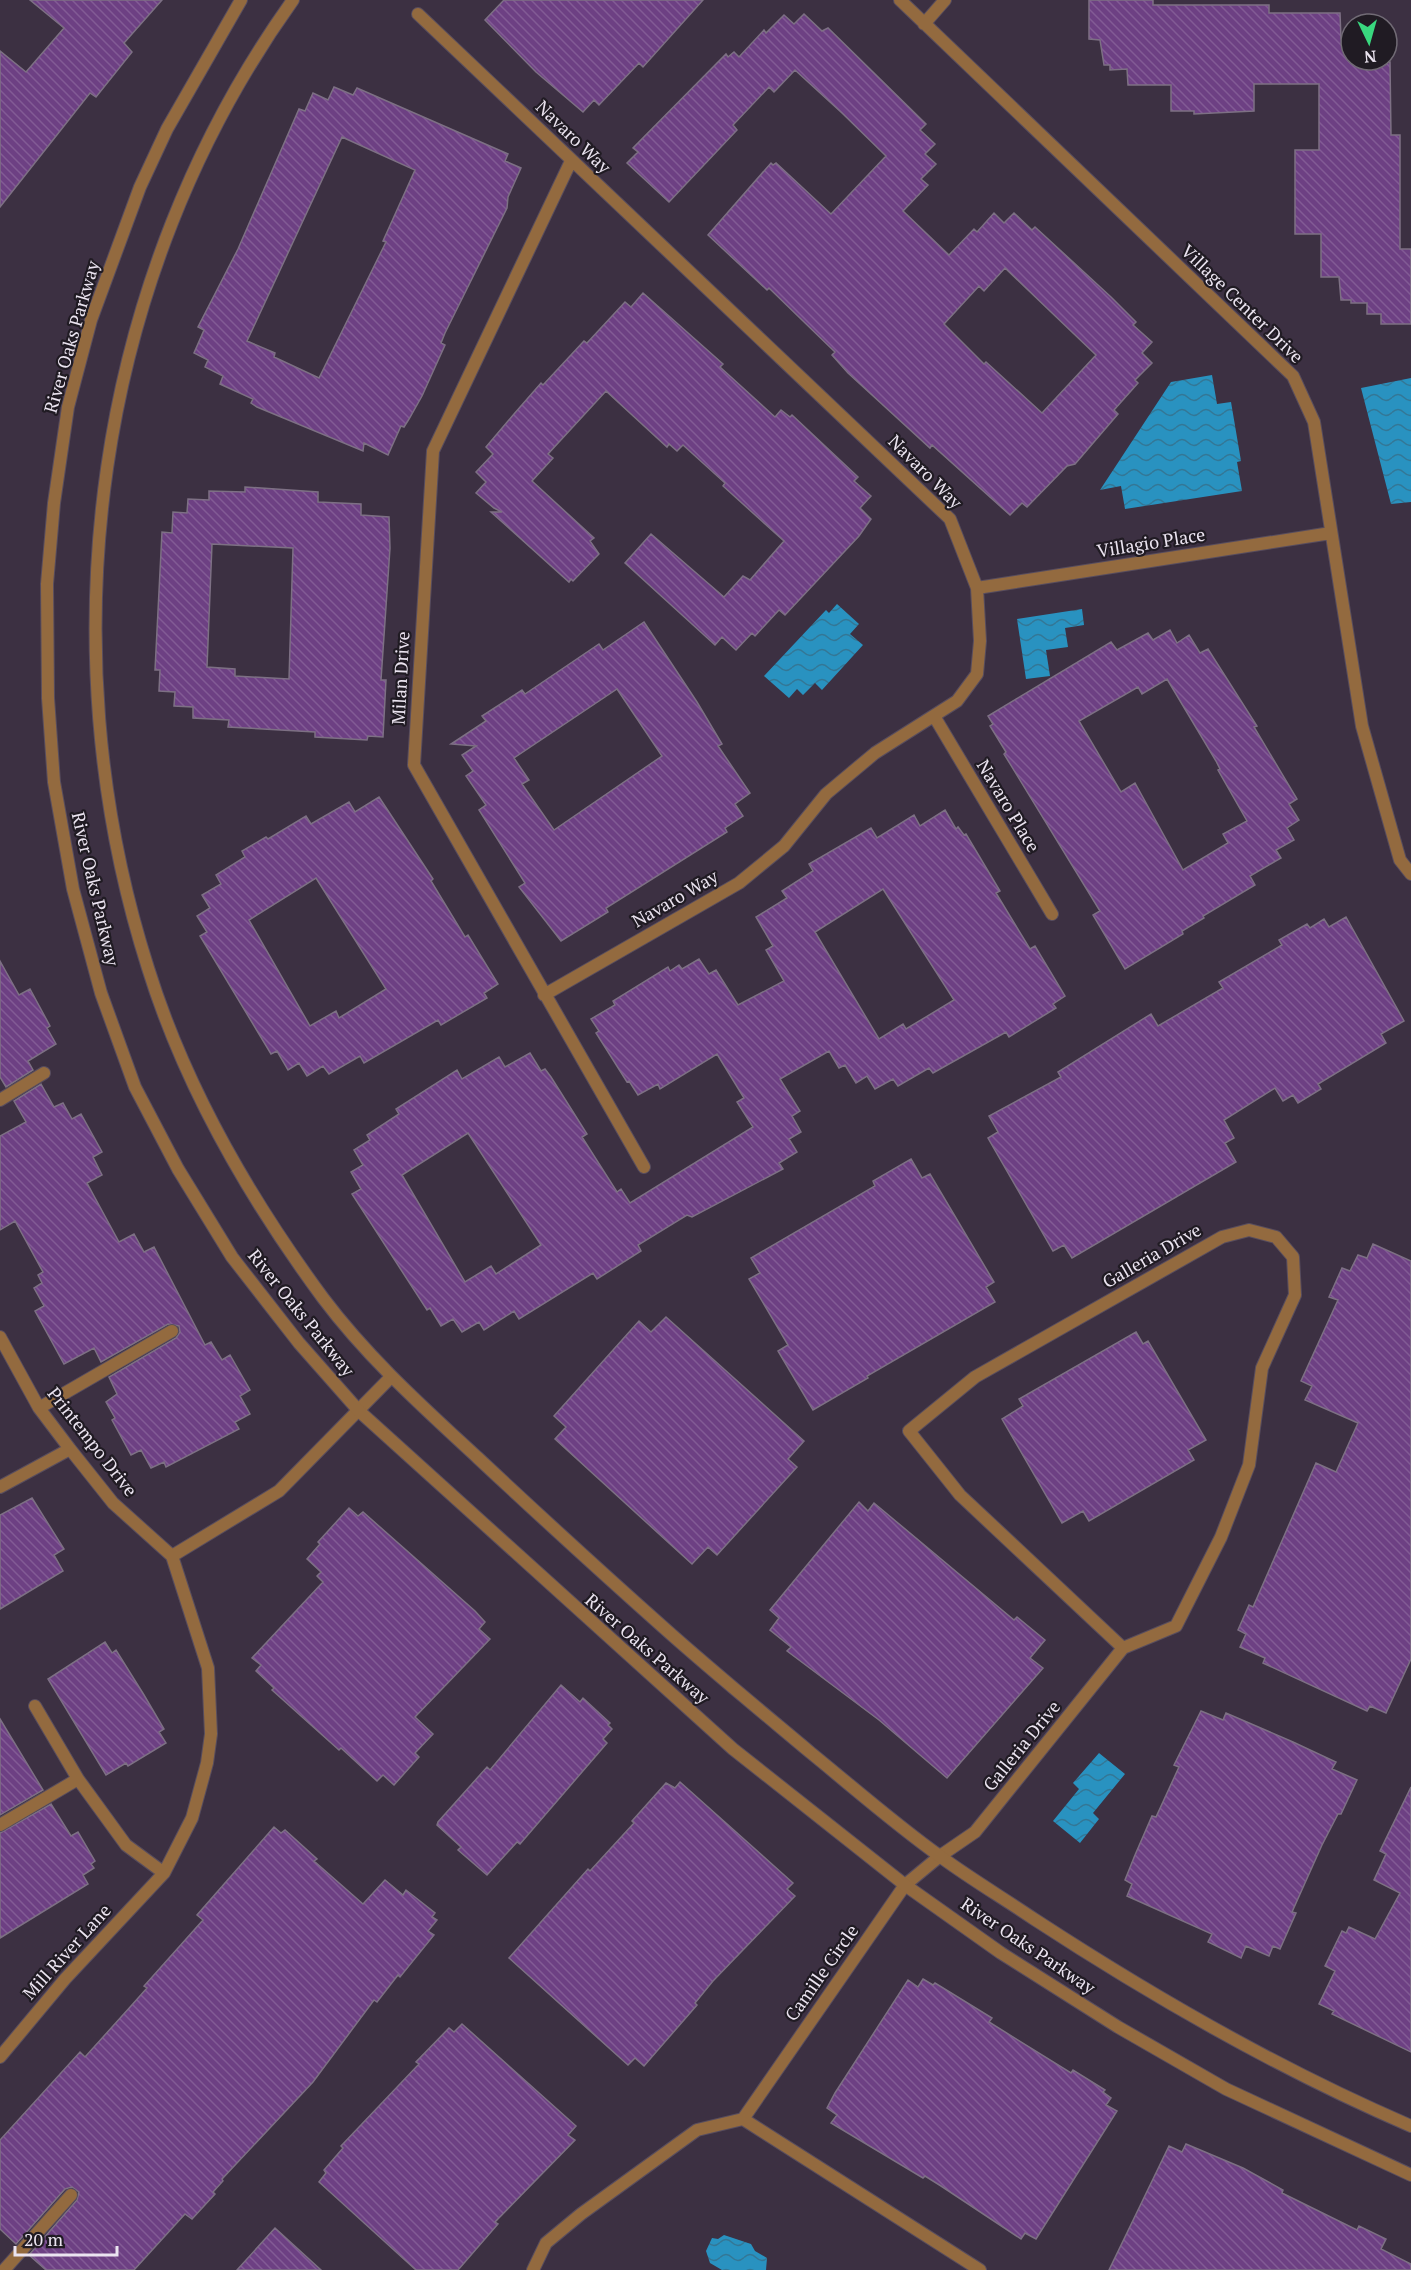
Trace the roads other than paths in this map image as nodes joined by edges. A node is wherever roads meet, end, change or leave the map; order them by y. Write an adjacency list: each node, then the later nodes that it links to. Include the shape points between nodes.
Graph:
1 (241, 0): 21 (street, River Oaks Parkway, via 172,120 140,187 92,320 68,407 47,584 48,698 54,782 73,889 101,993 135,1087 232,1257 299,1343)
2 (293, 0): 19 (street, River Oaks Parkway, via 242,76 201,152 147,287 123,379 104,480 94,660 104,772 124,885 148,972 184,1065 229,1152 280,1237 327,1304)
3 (900, 0): 6 (street, Village Center Drive)
4 (945, 0): 6 (street)
5 (418, 14): 7 (street, Navaro Way)
6 (924, 24): 8 (street, Village Center Drive, via 1293,376 1314,422)
7 (571, 161): 9 (street, Navaro Way, via 950,519); 13 (street, Milan Drive, via 433,451 414,765)
8 (1331, 533): 9 (street, Villagio Place); 11 (street, Village Center Drive, via 1362,726 1400,860)
9 (977, 588): 10 (street, Navaro Way, via 977,674 957,701)
10 (934, 716): 12 (street, Navaro Place); 13 (street, Navaro Way, via 874,753 826,794 784,846 739,883)
11 (1411, 874)
12 (1052, 914)
13 (544, 995): 16 (street, Milan Drive)
14 (44, 1073): 15 (street)
15 (0, 1100)
16 (644, 1167)
17 (172, 1331): 20 (street)
18 (0, 1337): 20 (street, Printempo Drive)
19 (391, 1377): 21 (street); 29 (street, River Oaks Parkway, via 701,1662)
20 (39, 1408): 22 (street, Printempo Drive)
21 (359, 1411): 24 (street, via 279,1491); 31 (street, River Oaks Parkway, via 733,1749)
22 (70, 1449): 23 (street); 24 (street, Printempo Drive, via 113,1503)
23 (0, 1487)
24 (172, 1556): 30 (street, Mill River Lane, via 208,1668 211,1734 192,1818)
25 (1123, 1648): 25 (street, Galleria Drive, via 1176,1626 1221,1537 1249,1465 1262,1368 1295,1295 1293,1257 1276,1237 1249,1230 1222,1237 975,1377 909,1431 960,1495); 29 (street, Galleria Drive, via 975,1833)
26 (35, 1706): 27 (street)
27 (78, 1779): 28 (street); 30 (street, via 126,1845)
28 (0, 1825)
29 (940, 1856): 31 (street, Camille Circle); 34 (street, River Oaks Parkway, via 1195,2020 1330,2091)
30 (164, 1873): 32 (street, Mill River Lane, via 65,1979)
31 (905, 1885): 33 (street, Camille Circle); 35 (street, River Oaks Parkway, via 1001,1953 1226,2089)
32 (0, 2057)
33 (743, 2119): 38 (street, via 697,2130 580,2214 546,2243); 39 (street)
34 (1411, 2126)
35 (1411, 2175)
36 (71, 2195): 37 (street)
37 (4, 2270)
38 (533, 2270)
39 (980, 2270)

